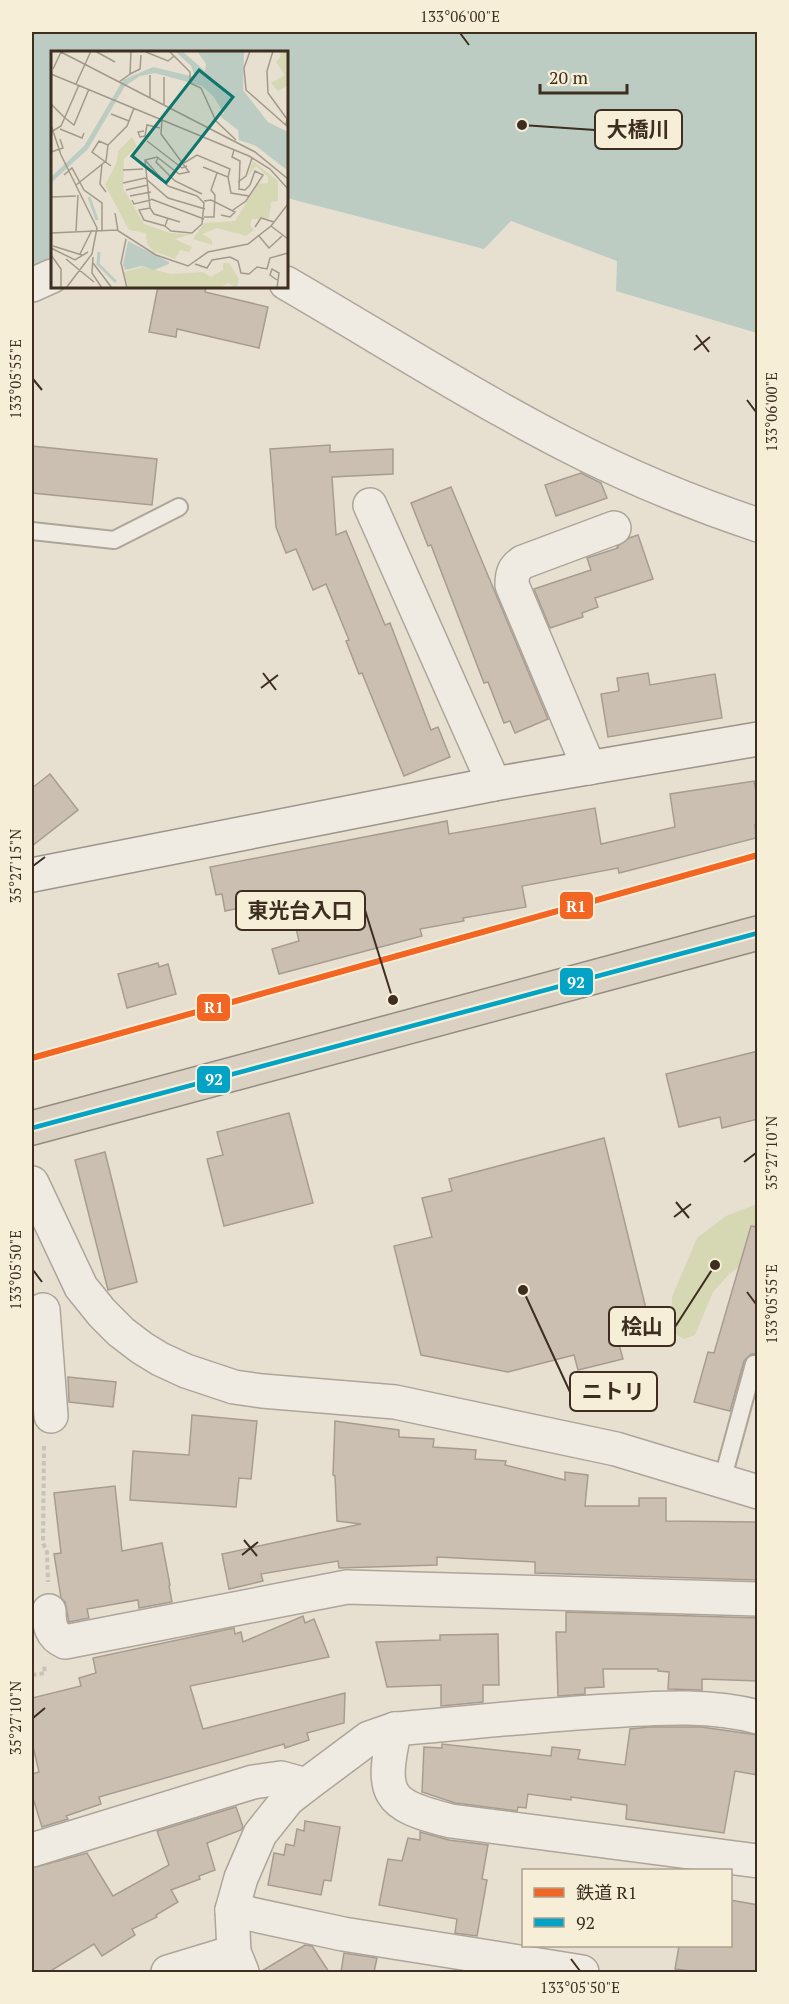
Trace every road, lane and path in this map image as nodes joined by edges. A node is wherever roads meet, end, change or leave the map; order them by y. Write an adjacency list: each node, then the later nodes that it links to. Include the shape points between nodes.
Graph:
1 (51, 276): 3 (street)
2 (288, 284): 6 (street, via 565,444 709,509)
3 (32, 285)
4 (370, 505): 11 (street)
5 (179, 507): 8 (lane, via 114,540)
6 (758, 525)
7 (614, 528): 10 (street, via 523,562 512,574 512,585)
8 (32, 531)
9 (758, 740): 10 (street)
10 (589, 768): 11 (street)
11 (494, 784): 12 (street)
12 (32, 874)
13 (758, 933): 14 (highway)
14 (32, 1128)
15 (32, 1183): 16 (street)
16 (81, 1287): 17 (street); 20 (street, via 102,1313 142,1348 209,1380 262,1391 396,1402 616,1449)
17 (37, 1312): 19 (street)
18 (754, 1364): 20 (lane)
19 (51, 1416): 22 (path, via 43,1460)
20 (722, 1481): 21 (street)
21 (758, 1492)
22 (47, 1552)
23 (758, 1599): 24 (street, via 347,1587 65,1642 52,1631)
24 (49, 1611)
25 (45, 1673): 26 (path)
26 (32, 1675)
27 (758, 1717): 28 (street, via 729,1710 672,1707)
28 (394, 1729): 29 (street, via 369,1738); 31 (street, via 387,1763 389,1786 398,1801 417,1813 451,1821)
29 (306, 1785): 30 (street, via 281,1778 253,1782); 32 (street, via 288,1799 260,1834)
30 (32, 1850)
31 (758, 1861)
32 (232, 1910): 33 (street); 35 (street, via 343,1934)
33 (238, 1962): 34 (street)
34 (168, 1972)
35 (582, 1972)

